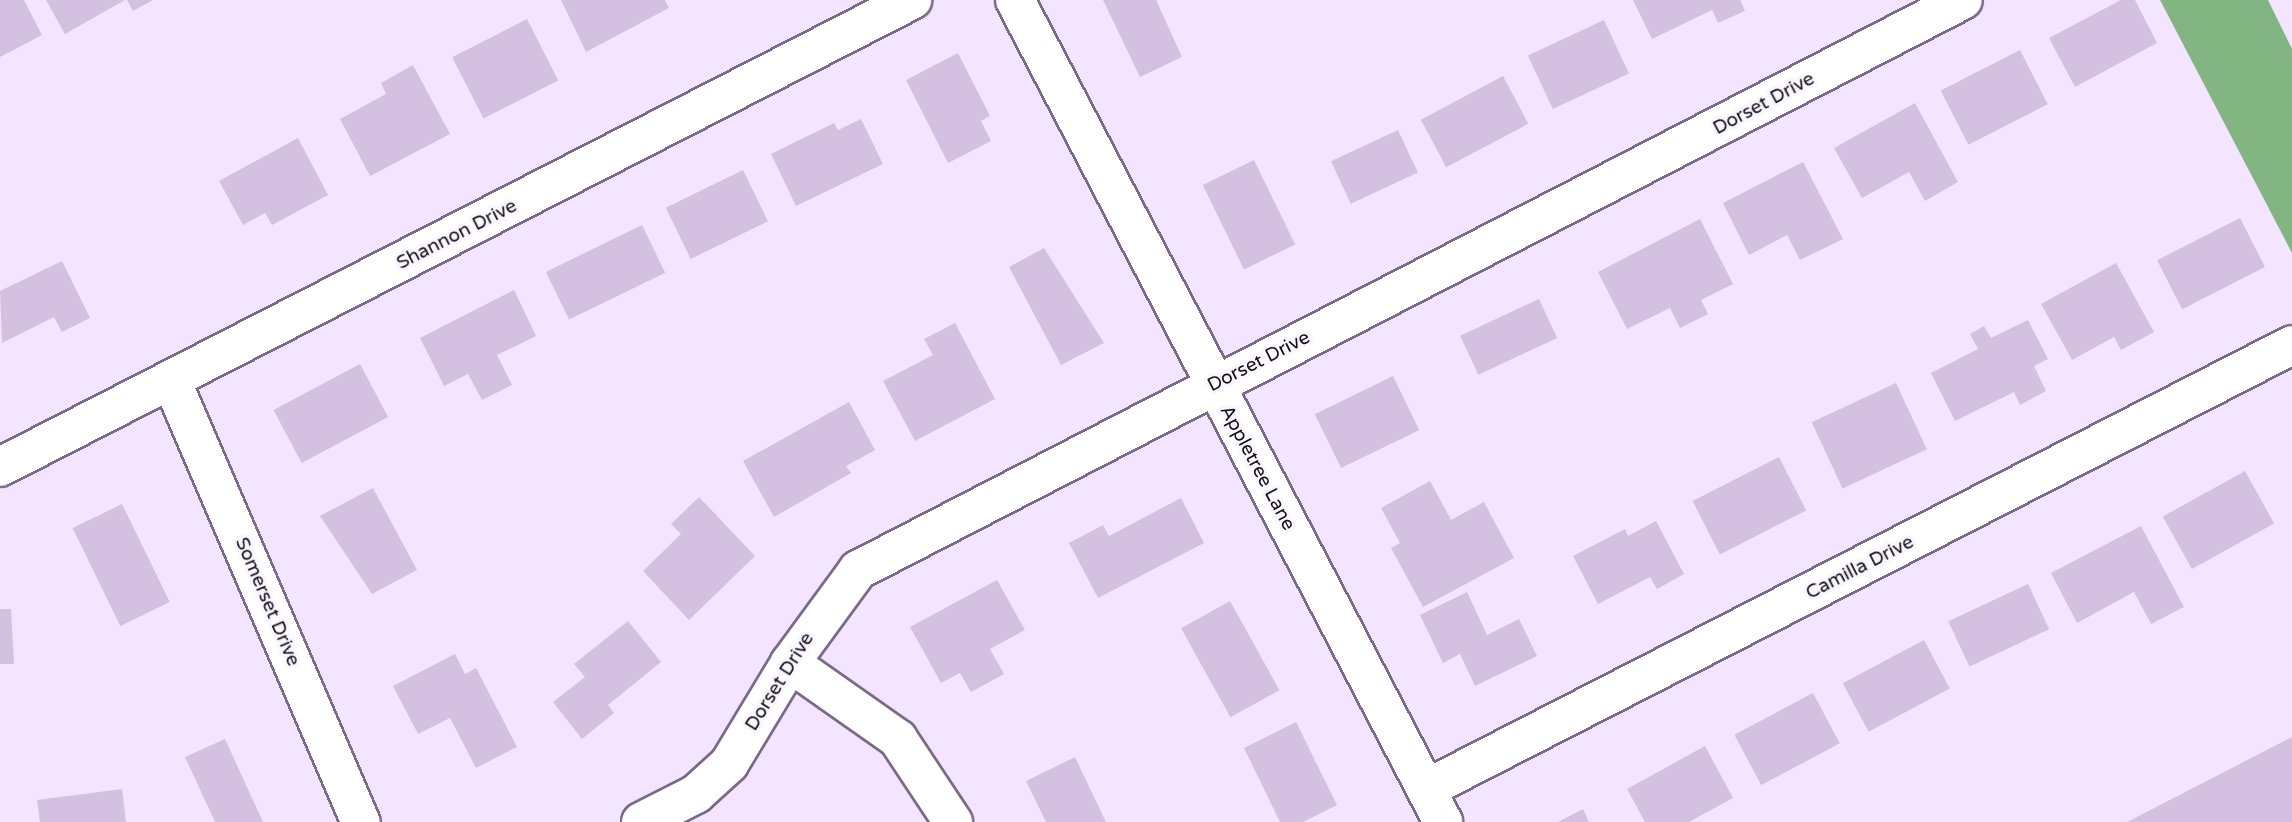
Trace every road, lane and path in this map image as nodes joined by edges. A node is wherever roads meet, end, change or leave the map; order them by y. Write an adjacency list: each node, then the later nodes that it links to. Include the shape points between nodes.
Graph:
1 (912, 0): 5 (street, Shannon Drive)
2 (1015, 0): 6 (street, Appletree Lane)
3 (1963, 0): 6 (street, Dorset Drive)
4 (2292, 345): 9 (street, Camilla Drive)
5 (172, 382): 7 (street, Shannon Drive); 10 (street, Somerset Drive)
6 (1213, 385): 8 (street, Dorset Drive, via 858,570); 9 (street, Appletree Lane)
7 (0, 467)
8 (790, 663): 11 (street, Dorset Drive, via 729,764 696,794); 12 (street, via 898,740)
9 (1434, 806)
10 (361, 822)
11 (640, 822)
12 (953, 822)

